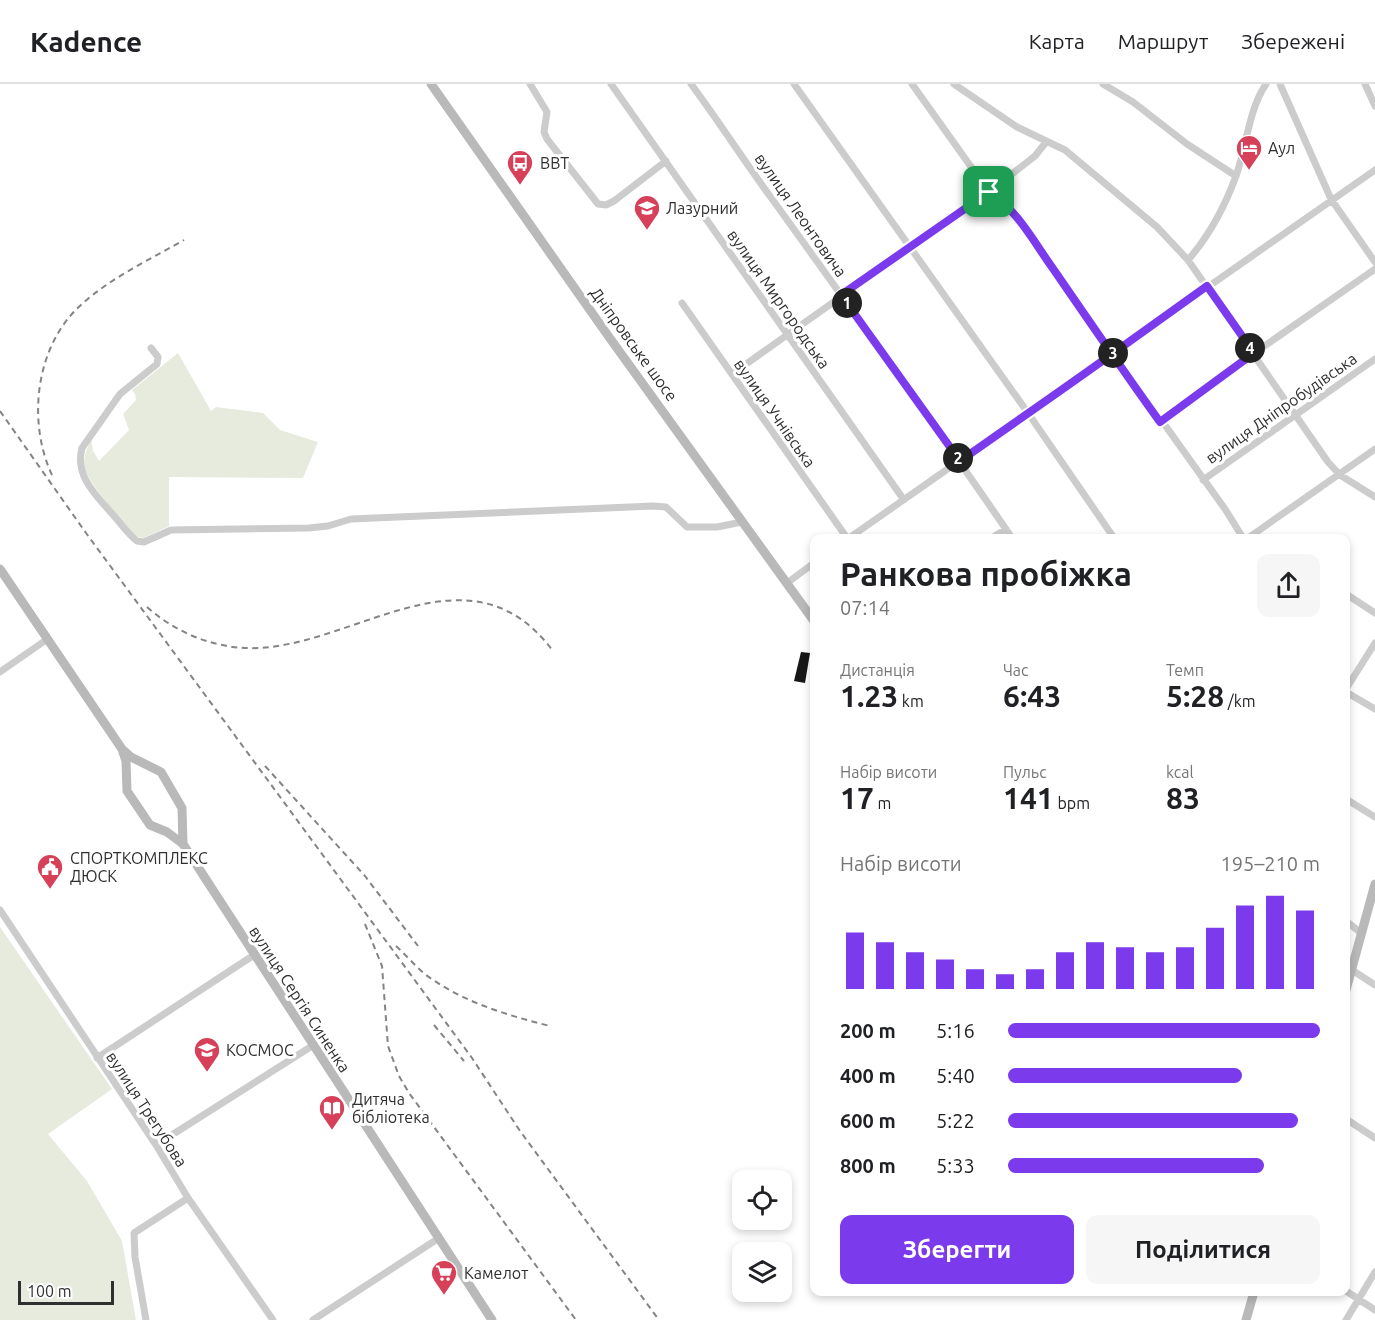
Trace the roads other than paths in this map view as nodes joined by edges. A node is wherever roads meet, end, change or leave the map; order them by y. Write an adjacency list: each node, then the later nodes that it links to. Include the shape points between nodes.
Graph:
1 (431, 84): 41 (street, Дніпровське шосе)
2 (530, 84): 14 (street, via 544,106 547,139 600,206 616,200)
3 (611, 84): 14 (street, вулиця Миргородська)
4 (691, 84): 24 (street, вулиця Леонтовича)
5 (794, 84): 19 (street)
6 (912, 84): 17 (street)
7 (954, 84): 13 (street)
8 (1103, 84): 16 (street)
9 (1266, 84): 16 (street)
10 (1280, 84): 18 (street)
11 (1365, 84): 12 (street)
12 (1375, 106)
13 (1046, 142): 17 (street, via 1035,156); 20 (street, via 1065,150 1100,177)
14 (666, 161): 26 (street, вулиця Миргородська)
15 (1375, 170): 18 (street)
16 (1236, 176): 20 (street, via 1205,239)
17 (989, 192): 19 (street); 29 (street, via 1009,208)
18 (1331, 199): 21 (street); 23 (street)
19 (910, 247): 24 (street); 32 (street)
20 (1188, 260): 23 (street)
21 (1375, 262)
22 (1375, 269): 28 (street)
23 (1207, 286): 28 (street); 29 (street)
24 (841, 295): 26 (street); 36 (street, вулиця Леонтовича)
25 (682, 303): 31 (street, вулиця Учнівська)
26 (787, 334): 31 (street); 40 (street, вулиця Миргородська)
27 (151, 348): 41 (street, via 158,357 157,364 120,394 80,456 81,470 93,492 137,541 144,542 171,530 309,528 355,519 653,506 666,507 687,527)
28 (1254, 353): 33 (street); 34 (street)
29 (1112, 354): 32 (street); 34 (street)
30 (1375, 359): 33 (street, вулиця Дніпробудівська)
31 (732, 374): 43 (street, вулиця Учнівська)
32 (1028, 413): 36 (street); 47 (street)
33 (1295, 415): 37 (street); 38 (street, вулиця Дніпробудівська)
34 (1160, 422): 38 (street)
35 (1375, 449): 37 (street)
36 (960, 461): 40 (street); 42 (street, вулиця Леонтовича)
37 (1340, 475): 39 (street); 49 (street)
38 (1203, 480): 48 (street)
39 (1375, 497)
40 (904, 500): 44 (street)
41 (742, 522): 52 (street, Дніпровське шосе)
42 (1006, 529): 45 (street); 46 (street, вулиця Леонтовича)
43 (845, 534)
44 (854, 534)
45 (998, 534)
46 (1009, 534)
47 (1111, 534)
48 (1240, 534)
49 (1254, 534)
50 (810, 566): 52 (street)
51 (0, 570): 56 (street, вулиця Сергія Синенка)
52 (787, 583): 55 (street, Дніпровське шосе)
53 (1350, 597): 54 (street)
54 (1375, 613)
55 (810, 615)
56 (46, 640): 58 (street); 62 (street, вулиця Сергія Синенка)
57 (1375, 643): 59 (street)
58 (0, 672)
59 (1350, 684)
60 (1350, 693): 61 (street)
61 (1375, 709)
62 (122, 749): 65 (street, вулиця Сергія Синенка, via 126,791 150,825); 65 (street, вулиця Сергія Синенка, via 161,772 182,808)
63 (1350, 801): 64 (street)
64 (1375, 817)
65 (183, 844): 70 (street, вулиця Сергія Синенка)
66 (1375, 884): 69 (street)
67 (0, 910): 75 (street, вулиця Трегубова)
68 (1350, 924): 69 (street)
69 (1361, 933): 71 (street)
70 (254, 955): 74 (street, вулиця Сергія Синенка); 75 (street)
71 (1352, 970): 72 (street); 73 (street)
72 (1350, 977)
73 (1375, 985)
74 (312, 1046): 78 (street); 80 (street, вулиця Сергія Синенка)
75 (97, 1058): 78 (street, вулиця Трегубова)
76 (1350, 1122): 77 (street)
77 (1375, 1138)
78 (156, 1145): 79 (street, вулиця Трегубова)
79 (188, 1198): 86 (street, via 134,1233); 87 (street, вулиця Трегубова)
80 (439, 1238): 88 (street); 89 (street, вулиця Сергія Синенка)
81 (1375, 1272): 84 (street)
82 (1350, 1294): 84 (street)
83 (1253, 1296): 90 (street)
84 (1359, 1300): 85 (street); 91 (street)
85 (1375, 1310)
86 (146, 1320)
87 (273, 1320)
88 (313, 1320)
89 (492, 1320)
90 (1246, 1320)
91 (1346, 1320)

